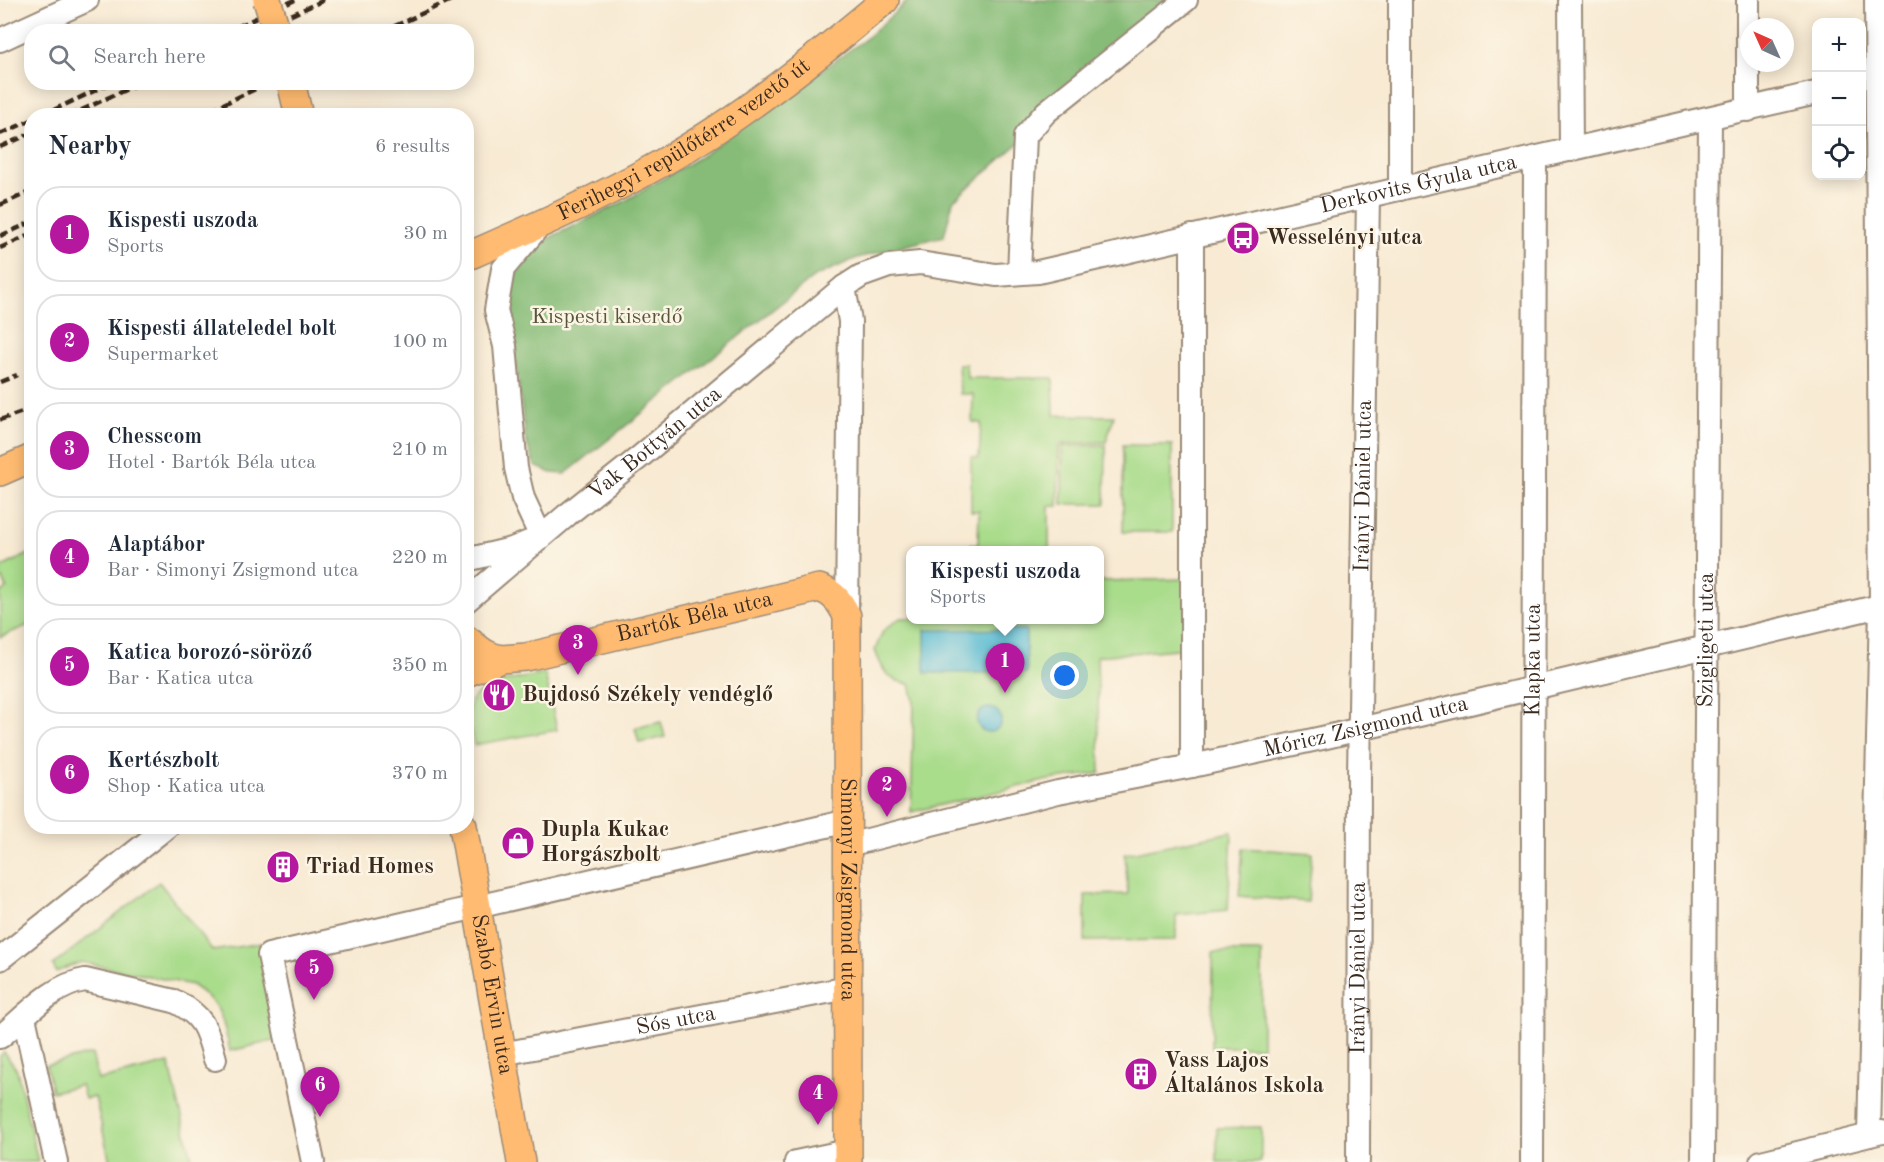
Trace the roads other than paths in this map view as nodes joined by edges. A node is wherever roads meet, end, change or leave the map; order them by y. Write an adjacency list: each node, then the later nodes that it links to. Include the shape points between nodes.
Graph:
1 (87, 0): 9 (street)
2 (267, 0): 10 (main road, bridge)
3 (885, 0): 23 (main road, Ferihegyi repülőtérre vezető út, via 826,50 698,140)
4 (1186, 0): 26 (street, via 1046,112 1025,136)
5 (1400, 0): 21 (street)
6 (1570, 0): 19 (street)
7 (1748, 0): 17 (street)
8 (1876, 0): 13 (street)
9 (35, 24)
10 (274, 24)
11 (24, 29): 12 (street)
12 (0, 40)
13 (1874, 80): 33 (street)
14 (293, 90): 16 (main road)
15 (1812, 94): 17 (street, Derkovits Gyula utca)
16 (297, 108)
17 (1748, 110): 18 (street, Derkovits Gyula utca)
18 (1710, 118): 19 (street, Derkovits Gyula utca); 36 (street, Szigligeti utca)
19 (1571, 150): 20 (street, Derkovits Gyula utca)
20 (1535, 158): 21 (street, Derkovits Gyula utca); 39 (street, Klapka utca)
21 (1400, 189): 22 (street, Derkovits Gyula utca)
22 (1368, 196): 24 (street, Derkovits Gyula utca); 40 (street, Irányi Dániel utca)
23 (541, 224): 25 (main road, Ferihegyi repülőtérre vezető út); 30 (street, via 503,269 496,310 505,346 516,468 523,498)
24 (1192, 236): 26 (street, Derkovits Gyula utca); 42 (street)
25 (474, 253)
26 (1019, 273): 27 (street, Derkovits Gyula utca, via 996,275 920,263 890,266)
27 (844, 287): 30 (street, Vak Bottyán utca); 34 (street, Simonyi Zsigmond utca, via 850,321)
28 (24, 460): 29 (main road)
29 (0, 470)
30 (541, 537): 31 (street); 32 (street, Vak Bottyán utca)
31 (474, 558)
32 (474, 594)
33 (1882, 606): 36 (street, Móricz Zsigmond utca); 54 (street)
34 (847, 616): 37 (main road, Bartók Béla utca, via 838,600 819,588 526,657); 44 (main road, Simonyi Zsigmond utca)
35 (474, 645): 37 (main road, via 487,656)
36 (1706, 647): 39 (street, Móricz Zsigmond utca); 62 (street, Szigligeti utca)
37 (501, 659): 38 (main road, Bartók Béla utca)
38 (474, 670)
39 (1534, 688): 40 (street, Móricz Zsigmond utca); 61 (street, Klapka utca)
40 (1361, 728): 41 (street, Móricz Zsigmond utca); 43 (street, Irányi Dániel utca)
41 (1322, 738): 42 (street, Móricz Zsigmond utca); 43 (street, via 1346,752)
42 (1192, 766): 44 (street, Móricz Zsigmond utca)
43 (1359, 775): 60 (street, Irányi Dániel utca)
44 (848, 833): 47 (street, Móricz Zsigmond utca); 49 (main road, Simonyi Zsigmond utca)
45 (158, 834): 48 (street)
46 (464, 834): 47 (main road, Szabó Ervin utca)
47 (477, 907): 52 (main road, Szabó Ervin utca); 57 (street, Móricz Zsigmond utca, via 268,955)
48 (0, 959)
49 (848, 988): 52 (street, Sós utca); 55 (main road, Simonyi Zsigmond utca)
50 (24, 1017): 51 (street); 53 (street, via 64,986 96,982 185,1006 203,1022); 56 (street)
51 (0, 1037)
52 (502, 1054): 58 (main road, Szabó Ervin utca)
53 (215, 1059)
54 (1877, 1134): 63 (street)
55 (848, 1156): 59 (street)
56 (56, 1162)
57 (313, 1162)
58 (521, 1162)
59 (796, 1162)
60 (1358, 1162)
61 (1532, 1162)
62 (1703, 1162)
63 (1761, 1162)

